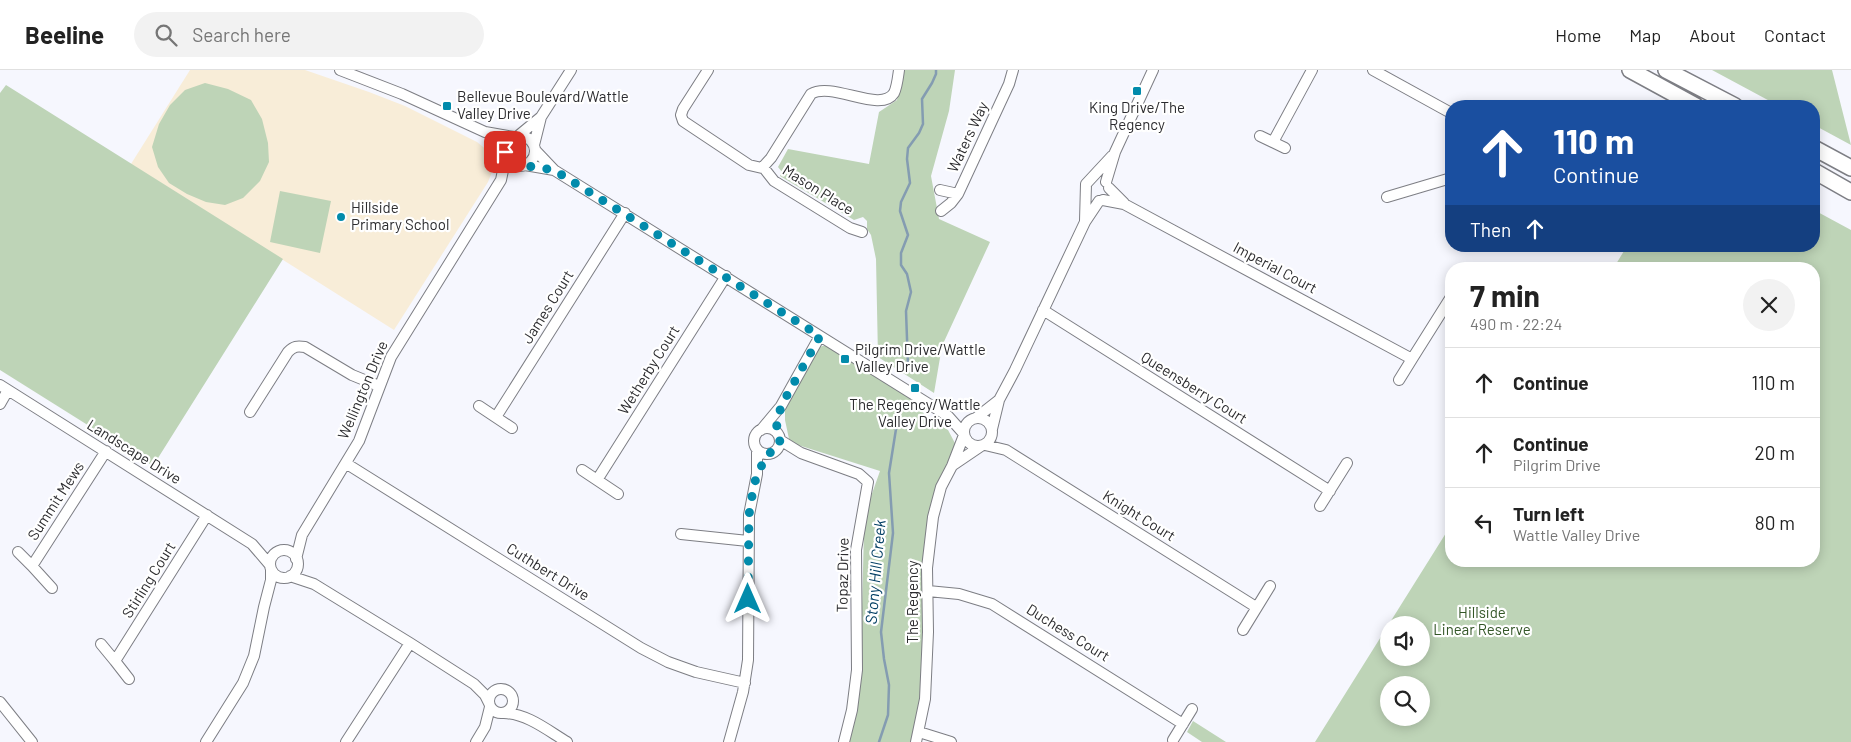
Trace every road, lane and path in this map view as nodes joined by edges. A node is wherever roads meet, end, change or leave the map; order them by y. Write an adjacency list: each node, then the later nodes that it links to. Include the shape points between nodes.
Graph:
1 (340, 70): 15 (street)
2 (571, 70): 14 (street)
3 (708, 70): 25 (street, via 683,109 683,122 749,165)
4 (899, 70): 25 (street, via 894,94 885,100 823,89 811,94)
5 (1013, 70): 35 (street, Waters Way)
6 (1153, 70): 22 (street)
7 (1312, 70): 18 (street)
8 (1372, 70): 13 (street)
9 (1630, 70): 11 (highway)
10 (1666, 70): 12 (highway)
11 (1685, 100)
12 (1723, 100)
13 (1445, 110)
14 (541, 117): 17 (street); 19 (street)
15 (485, 132): 17 (street); 23 (street)
16 (1260, 136): 18 (street)
17 (516, 137): 19 (street, via 527,138); 23 (street, via 507,143)
18 (1273, 142): 20 (street)
19 (534, 148): 24 (street, via 532,159); 27 (street)
20 (1285, 148)
21 (1820, 151): 26 (highway)
22 (1116, 152): 29 (street); 32 (street)
23 (505, 154): 24 (street, via 510,162); 30 (street, Wellington Drive)
24 (523, 166): 27 (street); 30 (street, Wellington Drive)
25 (764, 167): 43 (street, Mason Place, via 774,180 850,228)
26 (1851, 168)
27 (554, 170): 41 (street)
28 (1820, 174): 34 (highway)
29 (1092, 179): 32 (street, via 1100,178); 36 (street, via 1086,184)
30 (501, 180): 50 (street, Wellington Drive, via 398,344)
31 (1445, 180): 37 (street)
32 (1108, 185): 38 (street, via 1108,195); 39 (street, Imperial Court)
33 (940, 190): 35 (street)
34 (1851, 192)
35 (958, 194): 40 (street, Waters Way)
36 (1086, 194): 38 (street, via 1091,200); 42 (street)
37 (1387, 197)
38 (1101, 200): 39 (street, Imperial Court); 42 (street)
39 (1124, 204): 48 (street, Imperial Court)
40 (941, 211)
41 (625, 213): 44 (street); 58 (street, James Court)
42 (1085, 222): 46 (street)
43 (862, 232)
44 (726, 276): 47 (street); 76 (street, Wetherby Court)
45 (1445, 307): 48 (street)
46 (1043, 310): 52 (street); 77 (street, Queensberry Court)
47 (820, 336): 55 (street); 57 (street)
48 (1412, 359): 49 (street)
49 (1399, 380)
50 (379, 386): 56 (street, via 352,376 305,347 292,347); 72 (street, Wellington Drive, via 367,423)
51 (4, 387): 53 (street); 68 (street, Landscape Drive)
52 (999, 400): 59 (street); 62 (street)
53 (0, 404)
54 (479, 406): 58 (street)
55 (781, 406): 61 (street); 64 (street)
56 (250, 412)
57 (948, 416): 59 (street); 63 (street)
58 (496, 417): 60 (street)
59 (974, 418): 62 (street, via 984,419); 63 (street, via 966,425)
60 (512, 428)
61 (761, 430): 64 (street, via 769,428); 66 (street, via 754,438)
62 (992, 430): 65 (street, via 990,439); 67 (street, Knight Court)
63 (964, 435): 65 (street, via 968,443); 73 (street, The Regency)
64 (778, 436): 69 (street); 70 (street, Topaz Drive)
65 (983, 445): 67 (street, Knight Court); 73 (street, The Regency)
66 (757, 449): 69 (street, via 764,454); 75 (street)
67 (1006, 450): 96 (street, Knight Court)
68 (106, 451): 80 (street, Landscape Drive); 88 (street, Summit Mews)
69 (772, 452): 70 (street, Topaz Drive); 75 (street)
70 (801, 453): 121 (street, Topaz Drive, via 859,474 868,482 856,550 857,670)
71 (1347, 463): 77 (street)
72 (347, 464): 82 (street, Wellington Drive); 102 (street, Cuthbert Drive, via 641,648 682,667)
73 (952, 466): 94 (street, The Regency, via 941,487 932,517 928,544)
74 (582, 470): 76 (street)
75 (757, 474): 83 (street)
76 (597, 480): 78 (street)
77 (1330, 491): 79 (street)
78 (618, 494)
79 (1320, 506)
80 (207, 515): 84 (street, Landscape Drive); 100 (street, Stirling Court)
81 (680, 534): 83 (street)
82 (302, 535): 85 (street, Wellington Drive); 87 (street, Wellington Drive)
83 (748, 541): 102 (street)
84 (252, 544): 85 (street, Landscape Drive); 89 (street, Landscape Drive)
85 (282, 550): 87 (street, via 291,552); 89 (street, via 271,558)
86 (18, 552): 88 (street, Summit Mews)
87 (297, 560): 90 (street, via 296,570); 91 (street)
88 (32, 566): 93 (street, Summit Mews)
89 (271, 568): 90 (street, via 278,576); 95 (street)
90 (288, 577): 91 (street); 95 (street)
91 (314, 584): 98 (street)
92 (1270, 586): 96 (street)
93 (52, 588)
94 (928, 591): 111 (street, Duchess Court, via 959,594 992,604); 113 (street, The Regency, via 925,699)
95 (268, 593): 116 (street, via 254,656 242,683)
96 (1256, 607): 97 (street)
97 (1242, 630)
98 (410, 643): 103 (street); 117 (street)
99 (102, 644): 100 (street)
100 (115, 660): 101 (street)
101 (129, 679)
102 (745, 683): 120 (street)
103 (474, 684): 104 (street); 107 (street)
104 (498, 690): 105 (street, via 509,693); 107 (street, via 490,696)
105 (513, 700): 109 (street, via 512,706); 110 (street)
106 (0, 702): 115 (street)
107 (490, 705): 109 (street); 112 (street)
108 (1192, 709): 111 (street)
109 (502, 713): 110 (street, via 514,713); 112 (street)
110 (531, 720): 119 (street)
111 (1183, 724): 114 (street)
112 (485, 727): 118 (street)
113 (918, 737): 122 (street)
114 (1173, 740)
115 (32, 742)
116 (206, 742)
117 (346, 742)
118 (476, 742)
119 (567, 742)
120 (729, 742)
121 (844, 742)
122 (951, 742)

